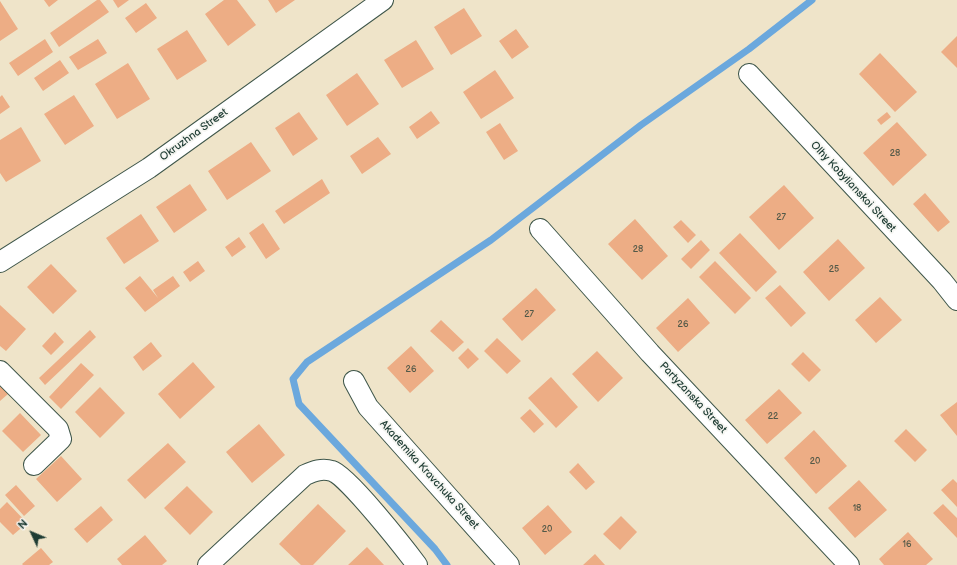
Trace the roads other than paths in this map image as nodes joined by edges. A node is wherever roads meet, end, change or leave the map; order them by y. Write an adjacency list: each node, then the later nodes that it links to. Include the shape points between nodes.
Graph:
1 (383, 0): 4 (street, Okruzhna Street, via 149,168)
2 (749, 74): 5 (street, Olhy Kobylianskoi Street)
3 (540, 229): 12 (street, Partyzanska Street, via 650,353)
4 (0, 262)
5 (957, 300)
6 (0, 371): 8 (street, via 58,429 61,439)
7 (354, 381): 11 (street, Akademika Kravchuka Street, via 368,407)
8 (34, 465)
9 (208, 565): 10 (street, via 305,475 321,469 333,471 354,488)
10 (417, 565)
11 (509, 565)
12 (849, 565)

